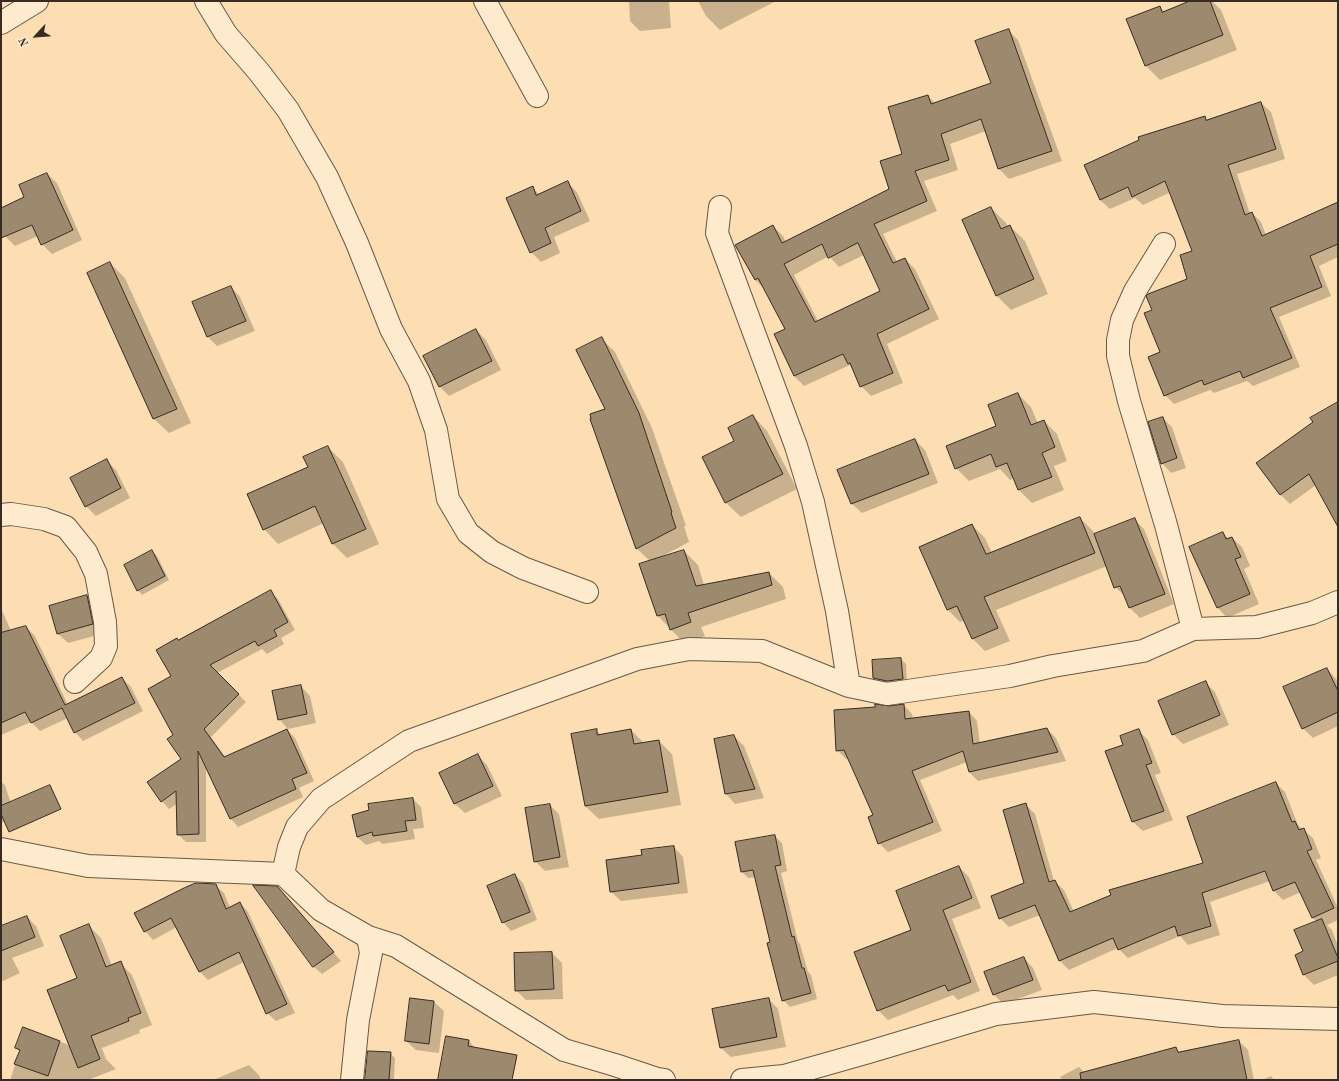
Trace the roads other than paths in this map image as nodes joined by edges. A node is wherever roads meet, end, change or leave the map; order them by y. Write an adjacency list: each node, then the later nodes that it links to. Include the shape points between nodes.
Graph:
1 (37, 1): 4 (street)
2 (206, 1): 9 (street, via 226,34 288,110 327,177 357,243 391,329 419,381 436,430 448,500 468,532 492,552 523,568)
3 (485, 1): 5 (street)
4 (1, 23)
5 (537, 96)
6 (720, 207): 13 (street, via 717,233 796,446 813,502)
7 (1164, 244): 11 (street, via 1135,291 1122,320 1118,356)
8 (1, 515): 12 (street, via 44,519 66,527 86,552 96,574 105,622 106,646 101,658)
9 (587, 592)
10 (1338, 602): 11 (street, via 1312,613 1257,628)
11 (1193, 629): 13 (street, via 1142,650 1010,676 887,694)
12 (75, 682)
13 (849, 686): 15 (street, via 762,651 689,649 638,659 409,741 321,798 297,827)
14 (1, 850): 15 (street, via 88,866)
15 (283, 874): 16 (street, via 322,910)
16 (368, 937): 18 (street, via 371,953 358,1020); 19 (street, via 396,946 564,1050)
17 (1338, 1019): 20 (street, via 1222,1016 1094,1002 996,1014 784,1076)
18 (352, 1080)
19 (659, 1080)
20 (742, 1080)

